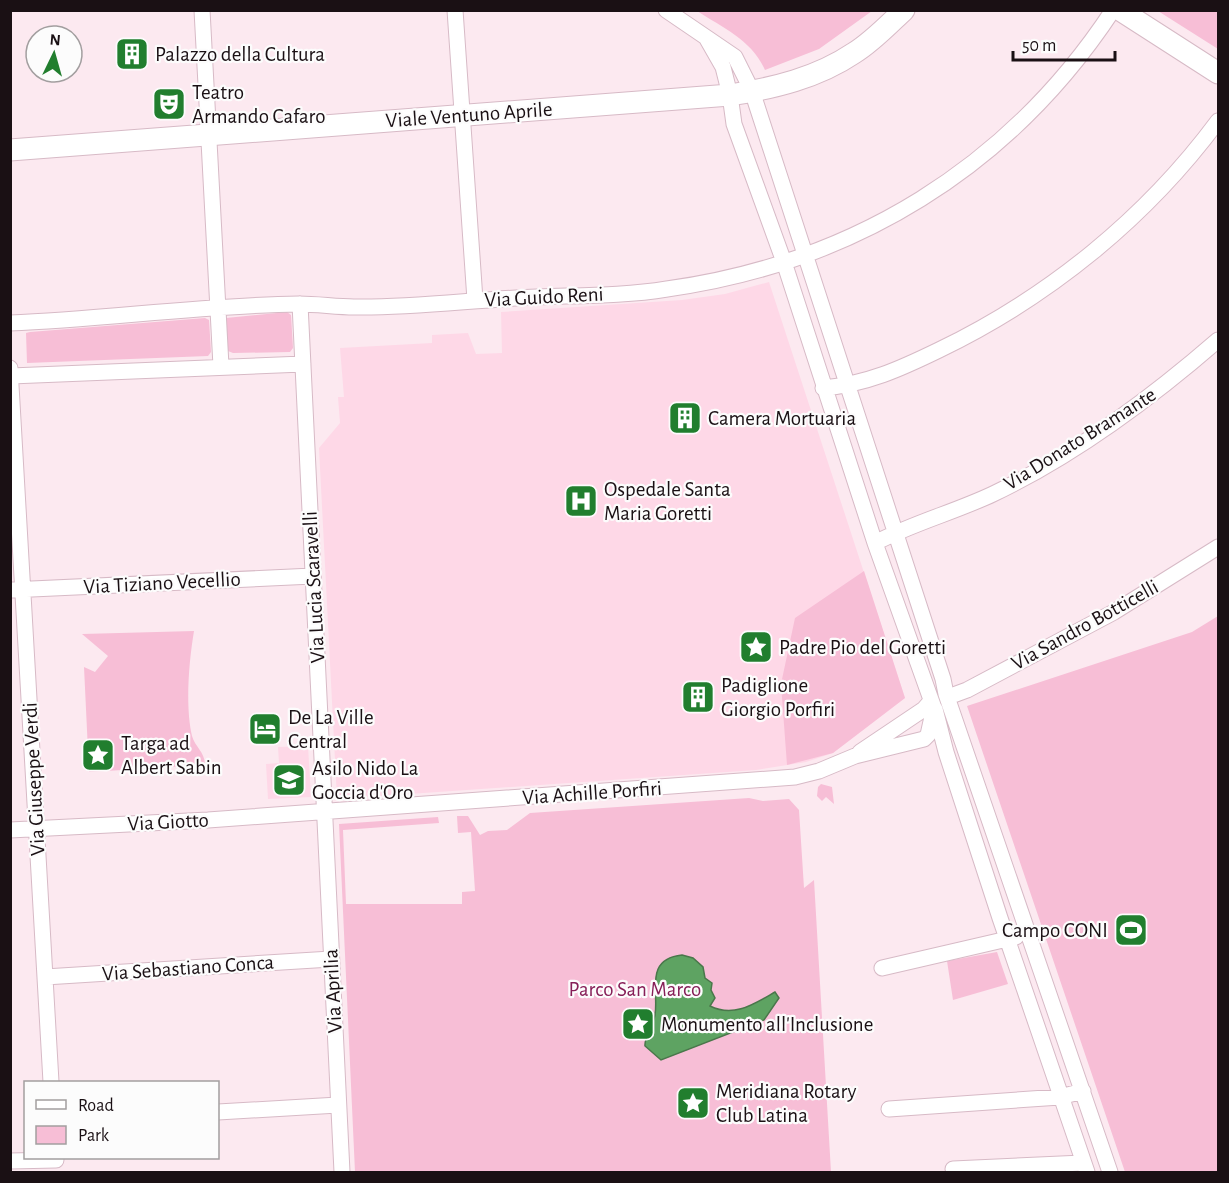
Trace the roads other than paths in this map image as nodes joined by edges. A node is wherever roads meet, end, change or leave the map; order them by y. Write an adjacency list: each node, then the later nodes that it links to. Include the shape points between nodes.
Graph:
1 (202, 10): 13 (street)
2 (455, 10): 11 (street)
3 (666, 10): 7 (street)
4 (904, 10): 9 (main road, Viale Ventuno Aprile, via 855,53 827,68 788,84)
5 (1113, 10): 15 (street, Via Guido Reni, via 1060,82 990,150 891,218)
6 (1120, 10): 8 (main road)
7 (705, 36): 9 (street, via 735,57); 10 (street, via 723,67)
8 (1218, 73)
9 (752, 91): 10 (main road, Viale Ventuno Aprile); 15 (street)
10 (730, 95): 11 (main road, Viale Ventuno Aprile); 16 (street, via 734,123)
11 (464, 116): 13 (main road, Viale Ventuno Aprile); 17 (street)
12 (1218, 121): 25 (street, via 1138,214 1062,276 963,338 909,364)
13 (208, 135): 14 (main road, Viale Ventuno Aprile); 19 (street)
14 (10, 150)
15 (804, 255): 16 (street, Via Guido Reni); 25 (street)
16 (784, 262): 17 (street, Via Guido Reni, via 665,290); 26 (street)
17 (475, 300): 18 (street, Via Guido Reni, via 356,307)
18 (300, 304): 19 (street, Via Guido Reni); 22 (street, Via Lucia Scaravelli)
19 (219, 308): 20 (street, Via Guido Reni); 23 (street)
20 (10, 323)
21 (1218, 340): 27 (street, Via Donato Bramante, via 1169,383 1046,465 992,494)
22 (303, 364): 23 (street); 30 (street, Via Lucia Scaravelli)
23 (221, 366): 24 (street)
24 (11, 375): 31 (street, Via Giuseppe Verdi)
25 (848, 386): 26 (street); 27 (street)
26 (824, 388): 28 (street)
27 (896, 532): 28 (street, Via Donato Bramante); 32 (street)
28 (875, 543): 33 (street)
29 (1218, 547): 32 (street, Via Sandro Botticelli, via 1114,612)
30 (313, 576): 31 (street, Via Tiziano Vecellio); 35 (street, Via Lucia Scaravelli)
31 (16, 590): 36 (street, Via Giuseppe Verdi)
32 (948, 697): 33 (street, Via Sandro Botticelli, via 937,692); 38 (street)
33 (932, 705): 34 (street, Via Achille Porfiri); 34 (street, Via Achille Porfiri, via 924,739); 39 (street)
34 (855, 756): 35 (street, Via Achille Porfiri, via 795,777)
35 (325, 810): 36 (street, Via Giotto); 40 (street, Via Aprilia)
36 (36, 828): 37 (street, Via Giotto); 42 (street, Via Giuseppe Verdi)
37 (10, 830)
38 (1027, 932): 39 (street); 44 (street)
39 (1008, 940): 41 (street); 45 (street)
40 (331, 959): 42 (street, Via Sebastiano Conca); 46 (street, Via Aprilia)
41 (882, 968)
42 (45, 977): 43 (street, Via Giuseppe Verdi)
43 (51, 1081)
44 (1083, 1091): 45 (street); 54 (street)
45 (1060, 1096): 47 (street); 51 (street)
46 (338, 1105): 48 (street); 53 (street, Via Aprilia)
47 (889, 1108)
48 (219, 1112)
49 (10, 1161): 50 (street)
50 (56, 1163)
51 (1085, 1168): 52 (street)
52 (953, 1169)
53 (342, 1173)
54 (1110, 1173)

